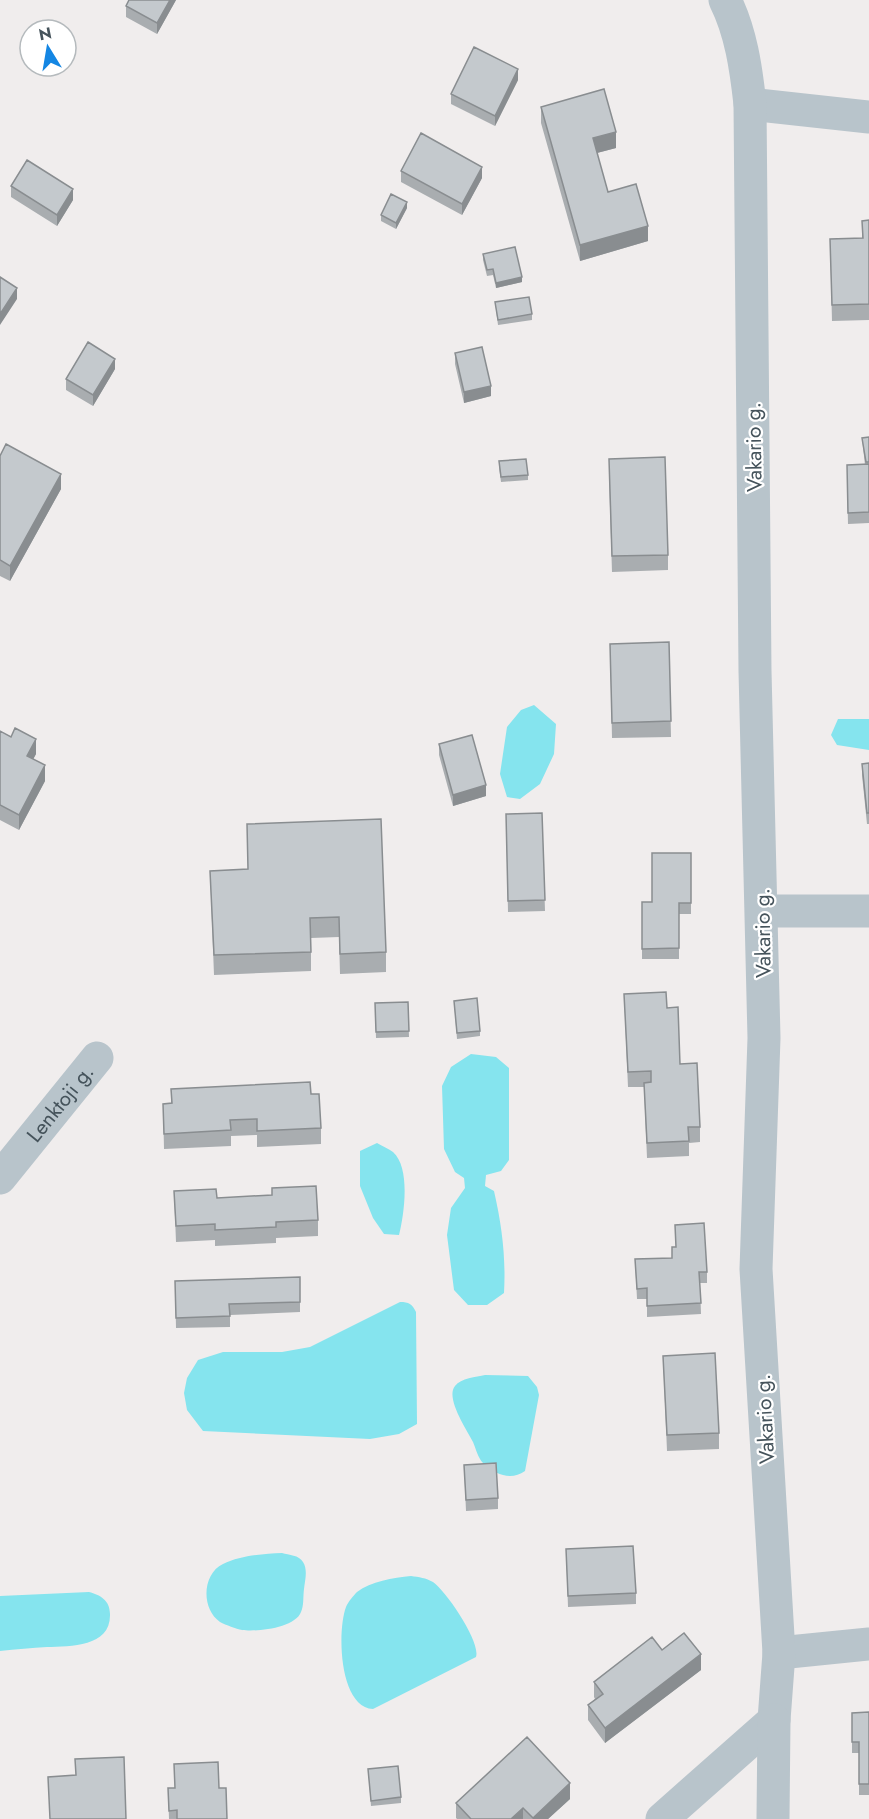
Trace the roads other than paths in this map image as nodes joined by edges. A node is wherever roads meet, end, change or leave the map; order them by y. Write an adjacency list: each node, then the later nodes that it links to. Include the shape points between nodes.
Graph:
1 (725, 0): 2 (street, Vakario g., via 734,18)
2 (750, 104): 3 (street); 4 (street, Vakario g.)
3 (869, 117)
4 (762, 911): 5 (street); 9 (street, Vakario g., via 765,1038 756,1269)
5 (869, 911)
6 (97, 1058): 7 (street, Lenktoji g.)
7 (0, 1178)
8 (869, 1644): 9 (street)
9 (779, 1653): 10 (street, Vakario g.)
10 (774, 1720): 11 (street); 12 (street, Vakario g.)
11 (662, 1819)
12 (773, 1819)

